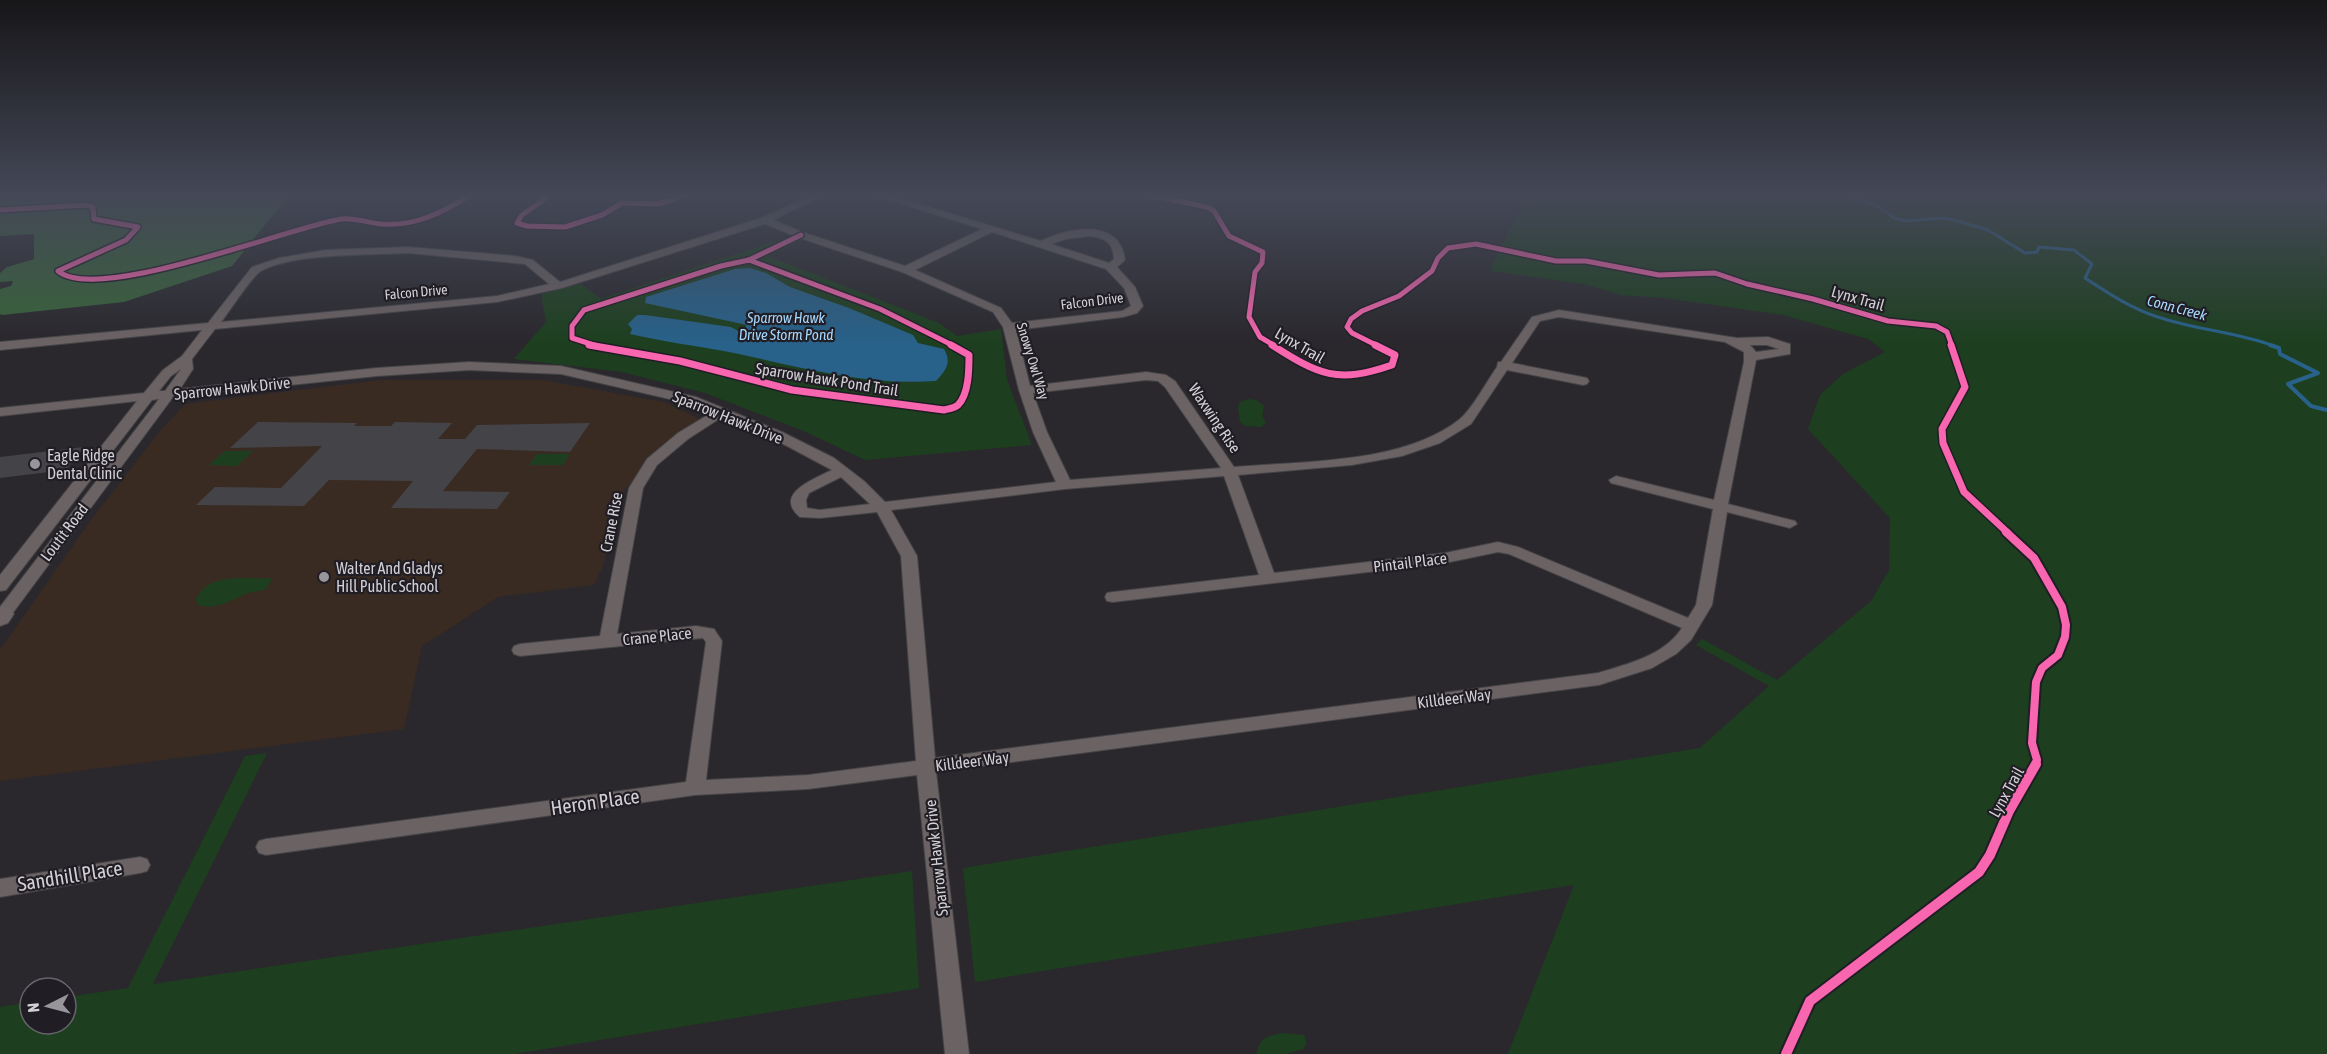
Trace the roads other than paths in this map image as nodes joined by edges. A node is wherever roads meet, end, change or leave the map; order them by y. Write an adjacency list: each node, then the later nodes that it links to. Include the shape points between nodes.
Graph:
1 (689, 244): 8 (street, Falcon Drive)
2 (829, 244): 7 (street, Snowy Owl Way)
3 (958, 244): 7 (street)
4 (1116, 244): 6 (street, via 1120,260)
5 (1042, 245): 6 (street, Falcon Drive)
6 (1110, 267): 10 (street, Falcon Drive, via 1134,295 1137,309)
7 (906, 270): 10 (street, Snowy Owl Way, via 997,310)
8 (558, 286): 9 (street, Falcon Drive, via 497,300); 9 (street, Loutit Road, via 529,262 515,259 408,250 325,253 256,269)
9 (211, 326): 12 (street, Falcon Drive); 14 (street, Loutit Road)
10 (1009, 327): 17 (street, Snowy Owl Way)
11 (1737, 342): 13 (street, via 1750,351); 13 (street, via 1768,341 1786,347 1781,353); 15 (street, via 1559,313 1536,319)
12 (0, 346)
13 (1750, 357): 27 (street, Killdeer Way)
14 (186, 359): 18 (street, Loutit Road, via 187,369); 19 (street, Loutit Road, via 167,373)
15 (1502, 365): 16 (street); 22 (street, via 1466,421 1435,440 1397,453 1352,460)
16 (1584, 381)
17 (1025, 390): 22 (street, Waxwing Rise, via 1146,376 1162,378); 25 (street, Snowy Owl Way)
18 (169, 395): 19 (street, Sparrow Hawk Drive); 21 (street, Sparrow Hawk Drive, via 469,366 561,370 669,393); 32 (street, Loutit Road)
19 (147, 398): 20 (street, Sparrow Hawk Drive); 30 (street, Loutit Road)
20 (0, 412)
21 (722, 412): 23 (street, Sparrow Hawk Drive, via 830,461); 34 (street, Crane Rise, via 683,436 652,462 636,488)
22 (1229, 469): 25 (street); 29 (street, Waxwing Rise)
23 (842, 471): 26 (street, Sparrow Hawk Drive); 26 (street, via 803,490 800,510 810,515)
24 (1616, 480): 27 (street)
25 (1065, 485): 26 (street)
26 (882, 507): 36 (street, Sparrow Hawk Drive, via 909,556)
27 (1720, 508): 28 (street); 33 (street, Killdeer Way, via 1704,605)
28 (1790, 524)
29 (1268, 578): 31 (street, Pintail Place); 33 (street, Pintail Place, via 1445,558 1498,547)
30 (0, 586)
31 (1113, 597)
32 (1, 616)
33 (1692, 626): 36 (street, Killdeer Way, via 1670,650 1646,664 1599,679)
34 (607, 641): 35 (street, Crane Place); 37 (street, Crane Place, via 696,632 708,633 714,641)
35 (520, 650)
36 (926, 766): 37 (street, Heron Place, via 808,782); 41 (street, Sparrow Hawk Drive)
37 (695, 788): 38 (street, Heron Place)
38 (266, 847)
39 (140, 865): 40 (street, Sandhill Place)
40 (0, 888)
41 (957, 1054)

